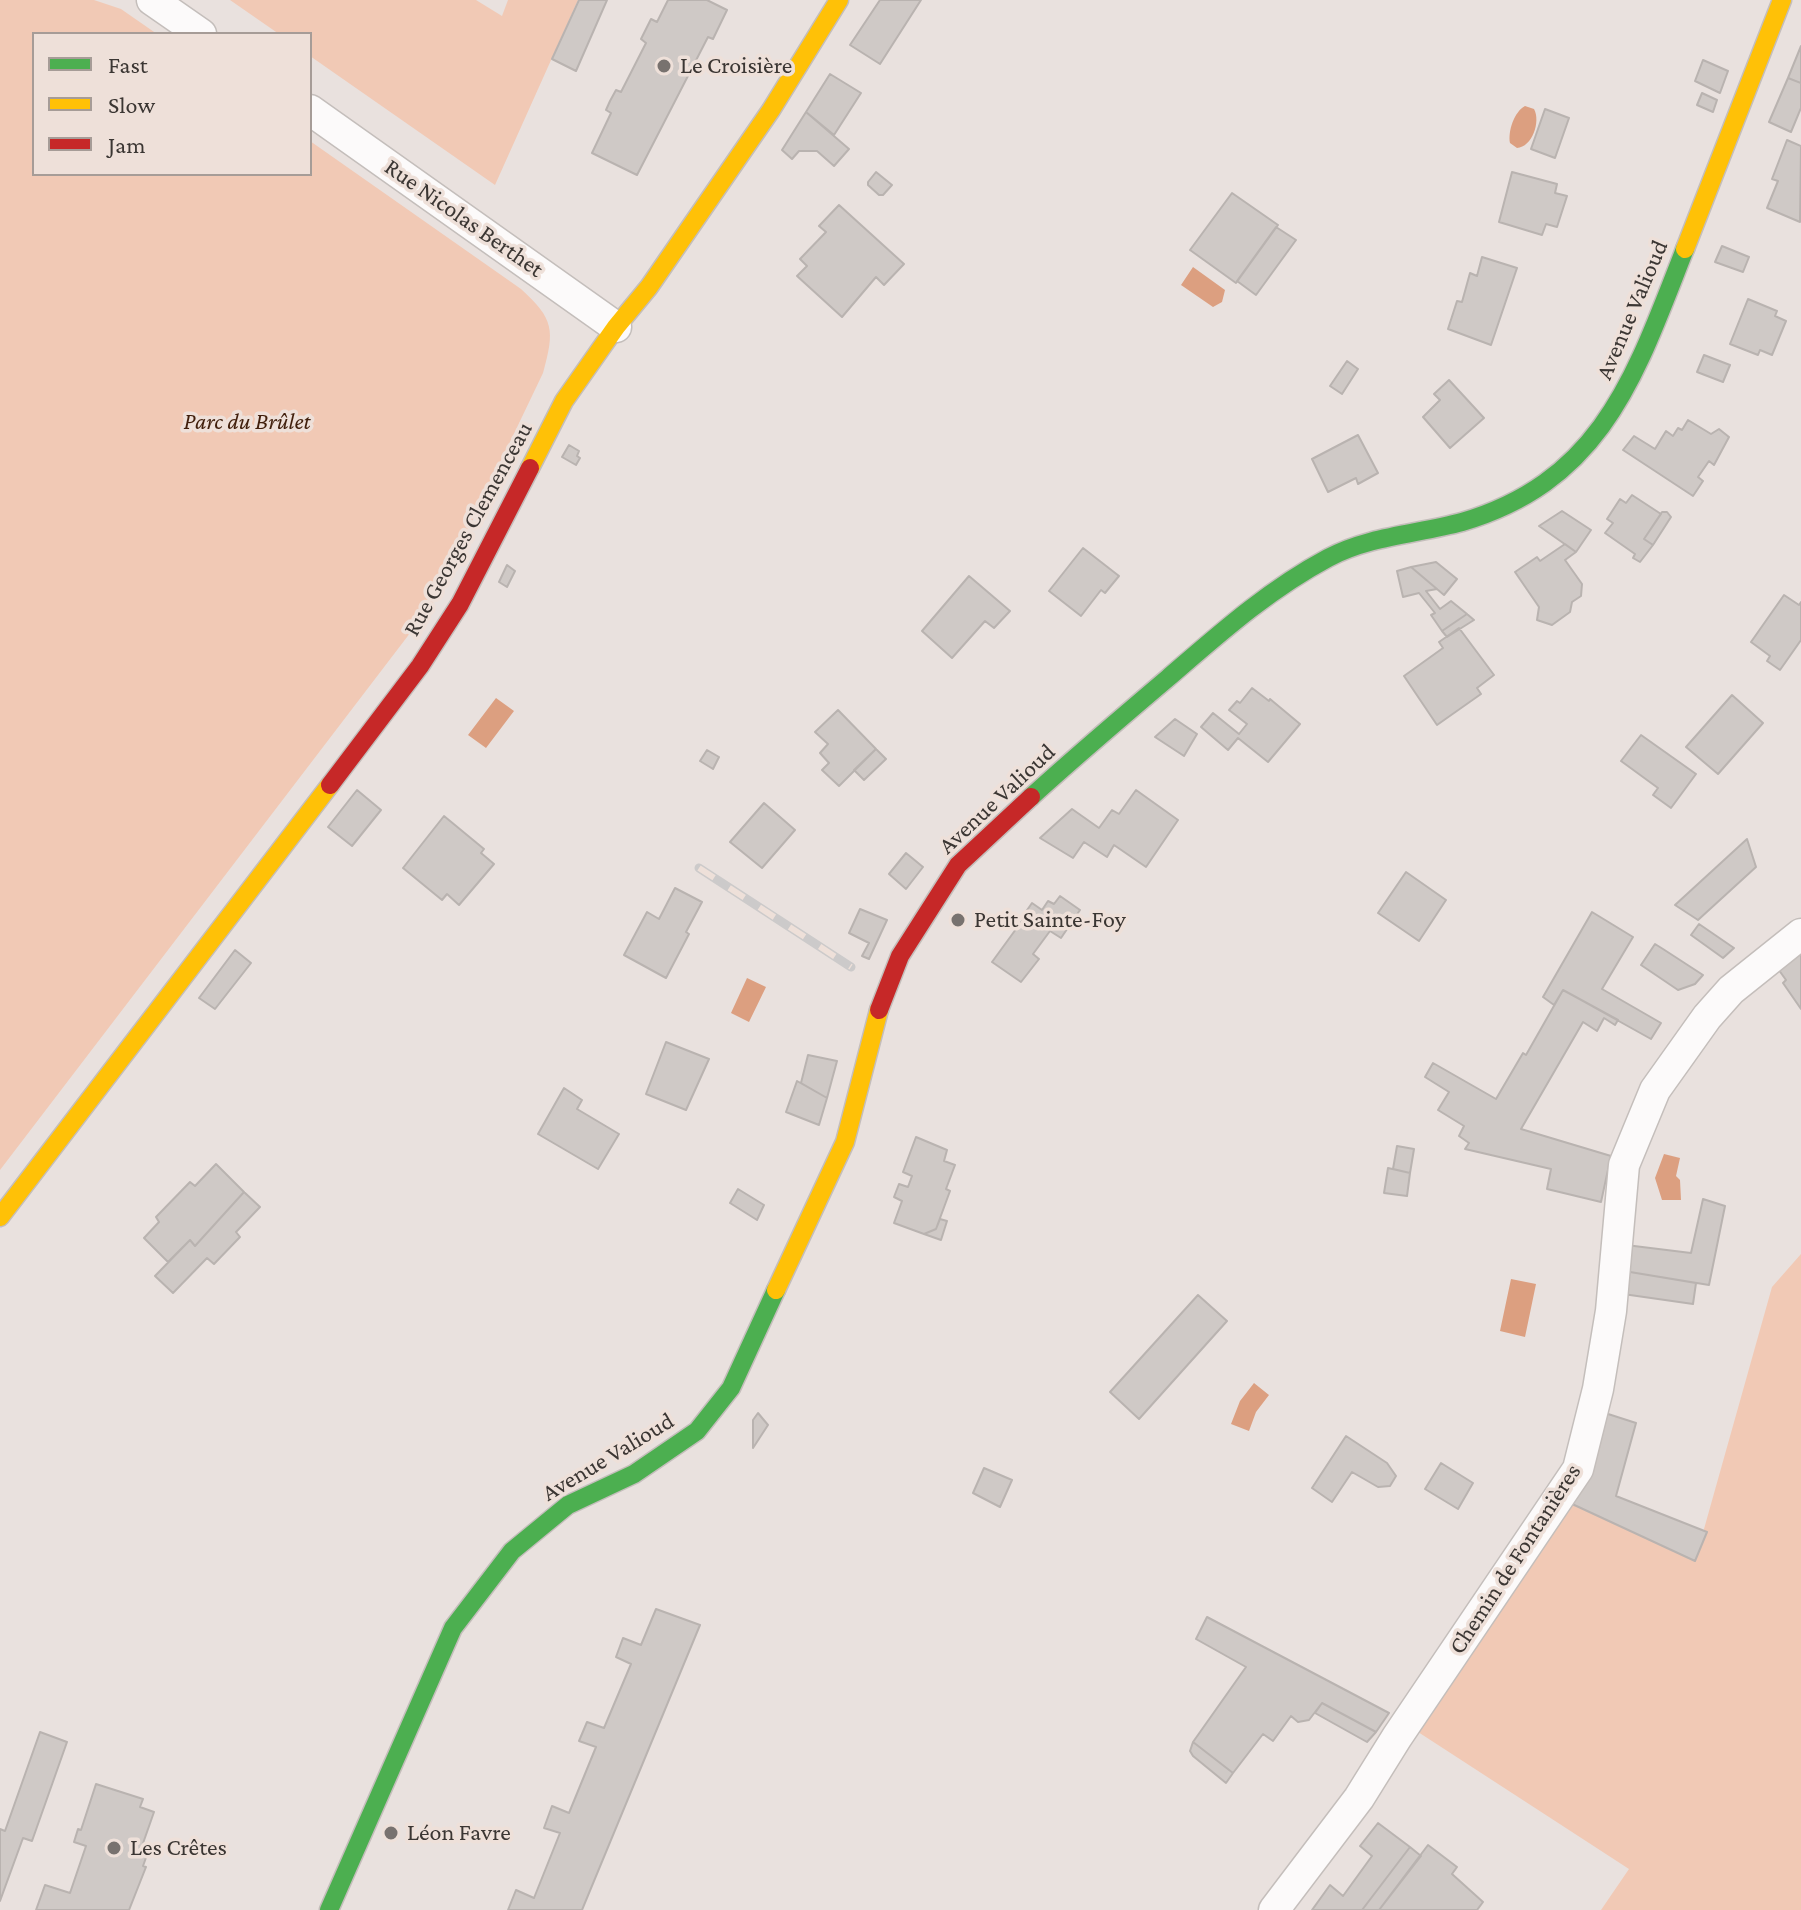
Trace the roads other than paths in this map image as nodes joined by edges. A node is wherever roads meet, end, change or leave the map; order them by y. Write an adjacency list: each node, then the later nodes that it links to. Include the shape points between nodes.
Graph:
1 (152, 0): 4 (street)
2 (839, 0): 6 (main road, Rue Georges Clemenceau, via 762,122)
3 (1782, 0): 9 (main road, Avenue Valioud, via 1640,364 1588,445 1517,502 1332,556 1281,585 1063,768 958,865 894,969 875,1021 845,1142 731,1388 697,1431 634,1474 568,1505 512,1551 453,1628)
4 (198, 32)
5 (312, 111): 6 (street, Rue Nicolas Berthet)
6 (616, 327): 8 (main road, Rue Georges Clemenceau, via 564,401 460,604 420,666)
7 (1801, 934): 10 (street, Chemin de Fontanières, via 1731,990 1655,1090 1624,1165 1611,1311 1578,1469 1359,1798)
8 (0, 1217)
9 (329, 1910)
10 (1274, 1910)

